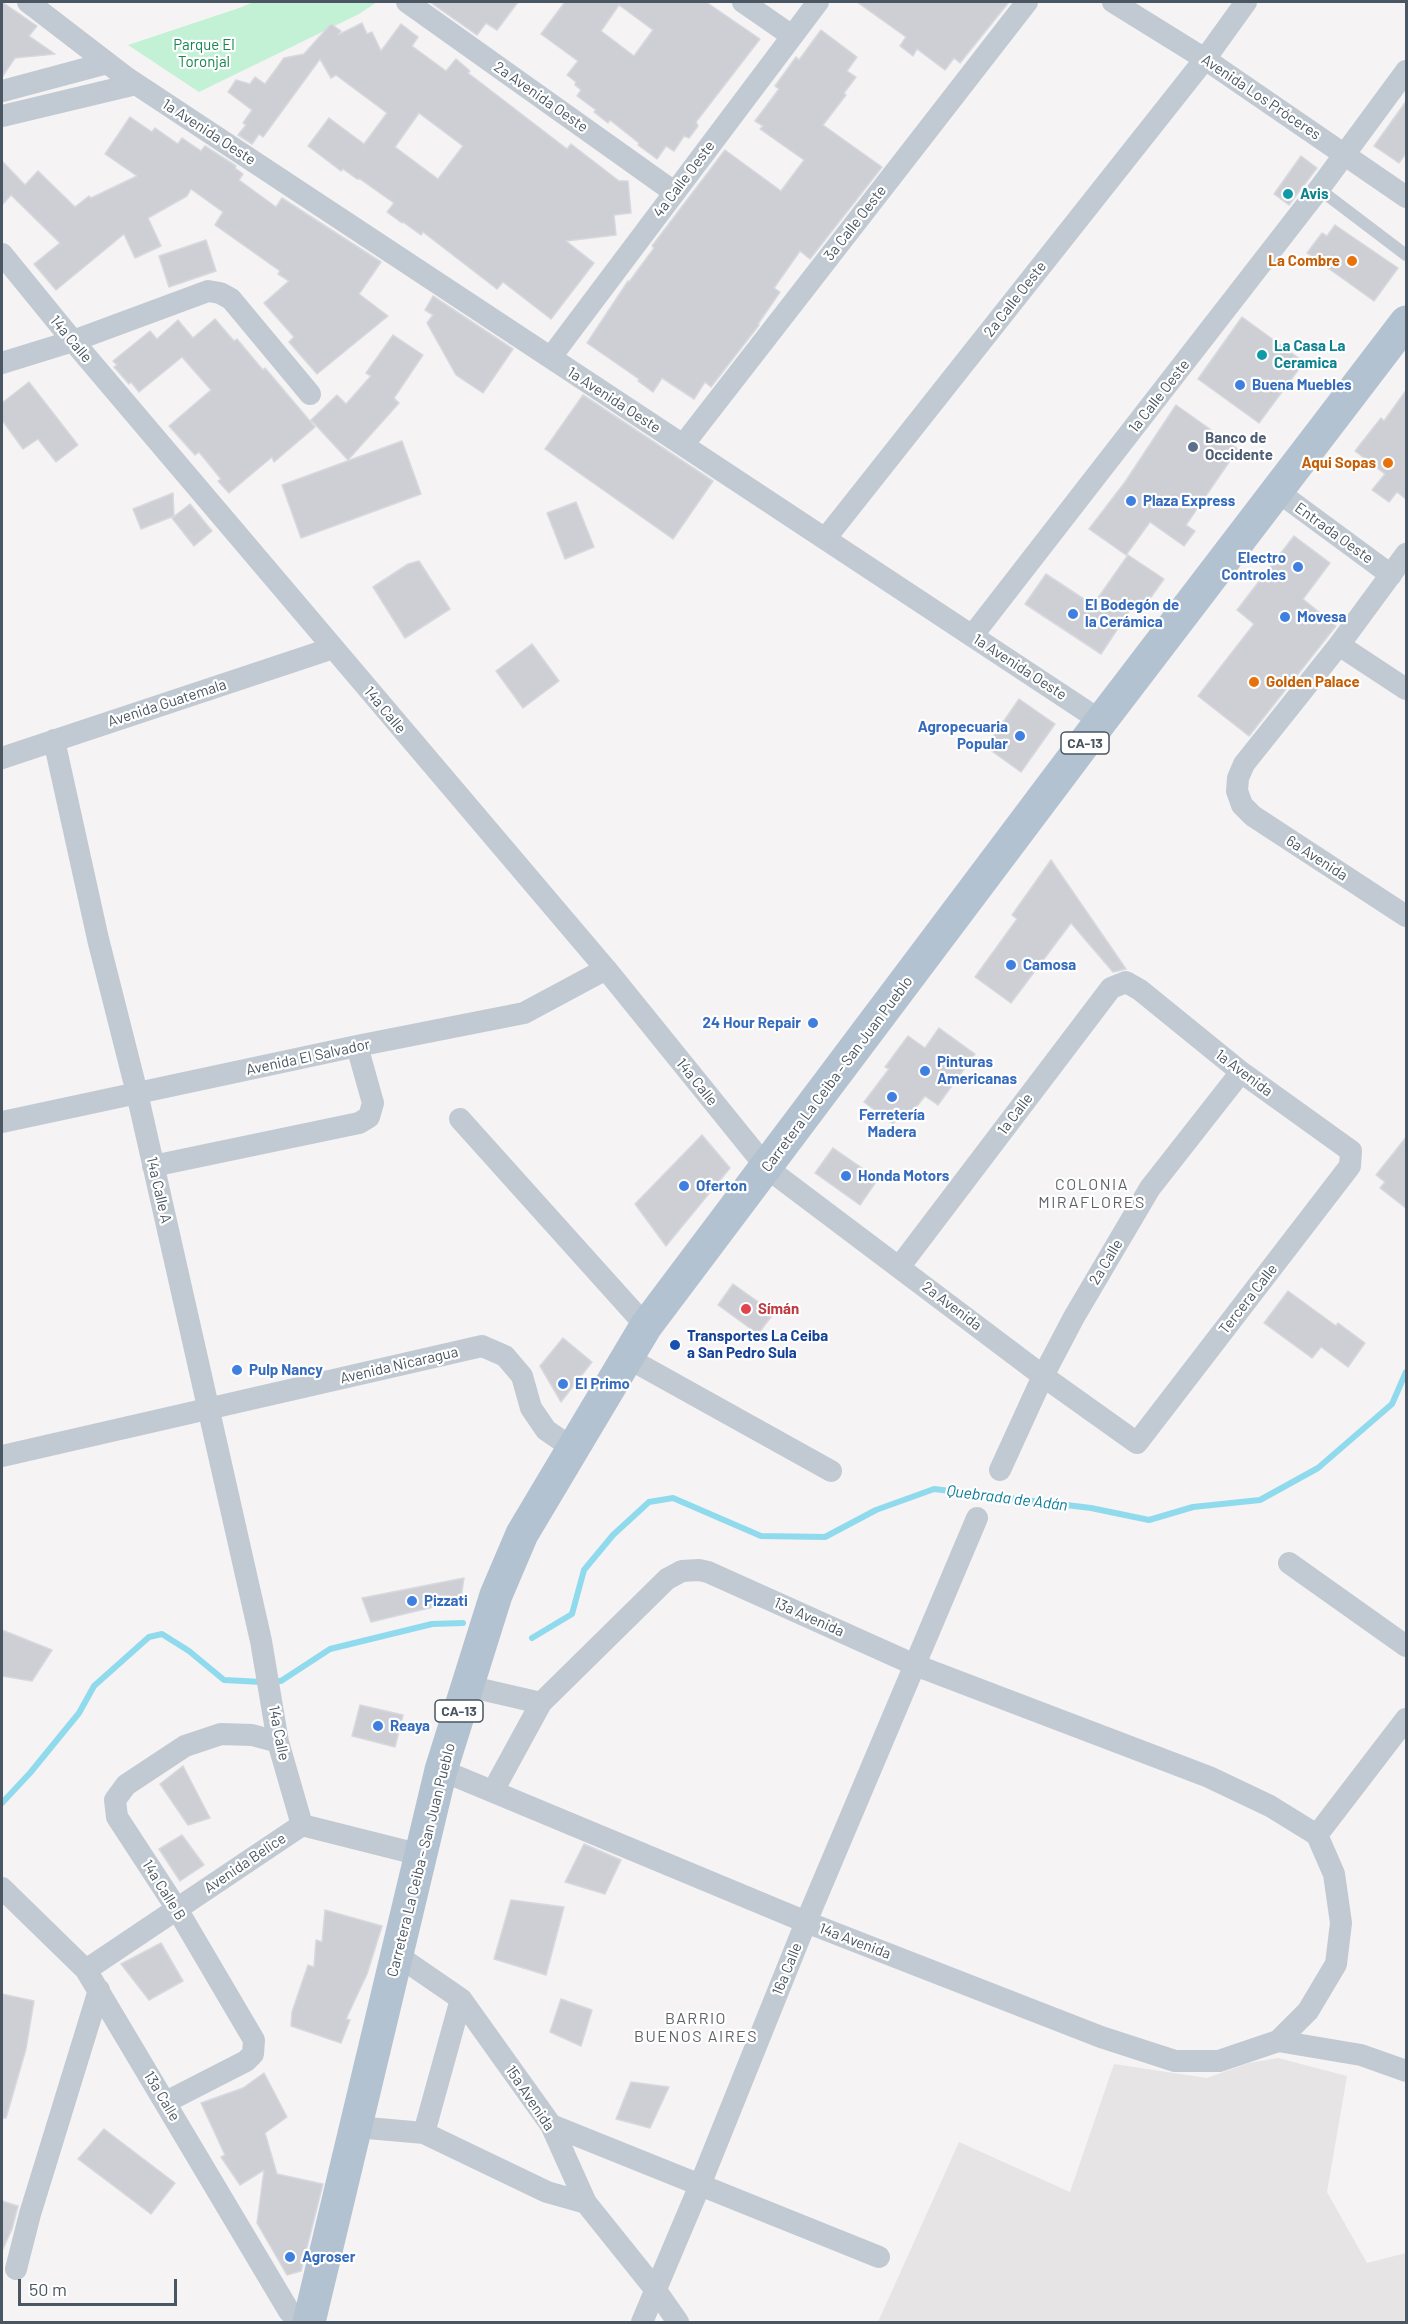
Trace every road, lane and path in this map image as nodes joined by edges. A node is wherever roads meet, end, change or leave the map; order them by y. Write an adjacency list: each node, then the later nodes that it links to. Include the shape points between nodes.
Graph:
1 (28, 2): 10 (street, 1a Avenida Oeste)
2 (407, 2): 17 (street, 2a Avenida Oeste)
3 (743, 2): 8 (street)
4 (818, 2): 8 (street, 4a Calle Oeste)
5 (1027, 2): 26 (street, 3a Calle Oeste)
6 (1113, 2): 9 (street, Avenida Los Próceres)
7 (1246, 2): 9 (street, 2a Calle Oeste)
8 (792, 36): 17 (street, 4a Calle Oeste)
9 (1205, 59): 15 (street, Avenida Los Próceres); 28 (street, 2a Calle Oeste)
10 (107, 63): 12 (street, 1a Avenida Oeste); 13 (street)
11 (1407, 71): 15 (street, 1a Calle Oeste)
12 (131, 81): 14 (street); 23 (street, 1a Avenida Oeste)
13 (2, 91)
14 (2, 116)
15 (1345, 154): 16 (street, 1a Calle Oeste); 18 (street, Avenida Los Próceres)
16 (1319, 189): 20 (lane); 31 (street, 1a Calle Oeste)
17 (674, 192): 23 (street, 4a Calle Oeste)
18 (1407, 197)
19 (2, 254): 22 (street, 14a Calle)
20 (1407, 255)
21 (1407, 322): 27 (main road, Carretera La Ceiba - San Juan Pueblo / CA-13)
22 (73, 341): 24 (street); 25 (street, via 208,291 220,293 231,299); 33 (street, 14a Calle)
23 (551, 357): 26 (street, 1a Avenida Oeste)
24 (2, 363)
25 (310, 394)
26 (683, 445): 28 (street, 1a Avenida Oeste)
27 (1277, 492): 30 (street, Entrada Oeste); 35 (main road, Carretera La Ceiba - San Juan Pueblo / CA-13)
28 (825, 539): 31 (street, 1a Avenida Oeste)
29 (1407, 554): 30 (street)
30 (1391, 575): 32 (street)
31 (972, 636): 35 (street, 1a Avenida Oeste)
32 (1339, 645): 34 (street); 38 (street, 6a Avenida, via 1244,764 1237,791 1242,805 1253,816)
33 (333, 648): 36 (street, Avenida Guatemala); 39 (street, 14a Calle)
34 (1407, 689)
35 (1101, 722): 48 (main road, Carretera La Ceiba - San Juan Pueblo / CA-13)
36 (54, 740): 37 (street, Avenida Guatemala); 43 (street, 14a Calle A)
37 (2, 758)
38 (1407, 916)
39 (606, 969): 41 (street, Avenida El Salvador, via 524,1013); 48 (street, 14a Calle)
40 (1140, 990): 42 (street, 1a Avenida); 49 (street, 1a Calle, via 1126,982 1112,988)
41 (357, 1046): 43 (street, Avenida El Salvador); 47 (street, via 373,1103 369,1117 358,1123)
42 (1240, 1072): 46 (street, 1a Avenida); 52 (street, 2a Calle, via 1150,1188)
43 (137, 1093): 45 (street, Avenida El Salvador); 47 (street, 14a Calle A)
44 (460, 1119): 50 (street)
45 (2, 1122)
46 (1351, 1151): 54 (street, Tercera Calle, via 1350,1166)
47 (153, 1166): 53 (street, 14a Calle A)
48 (767, 1168): 49 (street, 2a Avenida); 50 (main road, Carretera La Ceiba - San Juan Pueblo / CA-13)
49 (900, 1266): 52 (street, 2a Avenida)
50 (646, 1326): 51 (main road, Carretera La Ceiba - San Juan Pueblo / CA-13)
51 (626, 1357): 55 (main road, Carretera La Ceiba - San Juan Pueblo / CA-13); 58 (street)
52 (1043, 1376): 54 (street, 2a Avenida); 57 (street, 2a Calle)
53 (208, 1409): 55 (street, Avenida Nicaragua, via 482,1346 505,1356 522,1376 531,1408 546,1430); 56 (street, Avenida Nicaragua); 61 (street, 14a Calle A)
54 (1137, 1443)
55 (572, 1448): 64 (main road, Carretera La Ceiba - San Juan Pueblo / CA-13, via 522,1534 496,1595)
56 (2, 1456)
57 (1000, 1470)
58 (831, 1471)
59 (977, 1518): 63 (street, 16a Calle)
60 (1289, 1563): 62 (street)
61 (261, 1641): 67 (street, 14a Calle)
62 (1407, 1646)
63 (915, 1665): 65 (street, 13a Avenida, via 708,1572 691,1569 667,1579); 71 (street, 13a Avenida, via 1209,1777 1270,1806); 75 (street, 16a Calle)
64 (467, 1686): 65 (street); 68 (main road, Carretera La Ceiba - San Juan Pueblo / CA-13)
65 (541, 1703): 69 (street, 13a Avenida)
66 (1407, 1719): 71 (street)
67 (278, 1742): 70 (street, 14a Calle); 74 (street, 14a Calle B, via 221,1734 185,1746 126,1785 116,1800 117,1817)
68 (441, 1770): 69 (street, 14a Avenida); 72 (main road, Carretera La Ceiba - San Juan Pueblo / CA-13)
69 (493, 1791): 75 (street, 14a Avenida)
70 (302, 1825): 72 (street, Avenida Belice); 74 (street, Avenida Belice)
71 (1317, 1835): 80 (street, via 1334,1874 1341,1923 1336,1964 1308,2011)
72 (421, 1855): 76 (main road, Carretera La Ceiba - San Juan Pueblo / CA-13)
73 (2, 1888): 77 (street, 13a Calle)
74 (177, 1910): 77 (street, Avenida Belice); 82 (street, 14a Calle B, via 254,2040 253,2054 246,2061)
75 (806, 1922): 80 (street, 14a Avenida, via 1101,2037 1175,2061 1219,2061); 86 (street, 16a Calle)
76 (397, 1955): 79 (street, 15a Avenida); 84 (main road, Carretera La Ceiba - San Juan Pueblo / CA-13)
77 (86, 1970): 78 (street, 13a Calle)
78 (99, 1990): 82 (street, 13a Calle); 89 (street)
79 (461, 2000): 83 (street, 15a Avenida); 85 (street)
80 (1278, 2041): 81 (street, via 1361,2055)
81 (1407, 2071)
82 (166, 2102): 91 (street, 13a Calle)
83 (550, 2125): 86 (street); 87 (street, 15a Avenida)
84 (356, 2127): 85 (street); 92 (main road, Carretera La Ceiba - San Juan Pueblo / CA-13)
85 (424, 2133): 87 (street, via 546,2192)
86 (700, 2185): 88 (street); 90 (street, 16a Calle)
87 (586, 2203): 90 (street, 15a Avenida)
88 (879, 2257)
89 (16, 2269)
90 (655, 2289): 93 (street, 16a Calle); 94 (street, 15a Avenida)
91 (299, 2322)
92 (309, 2322)
93 (642, 2322)
94 (678, 2322)

